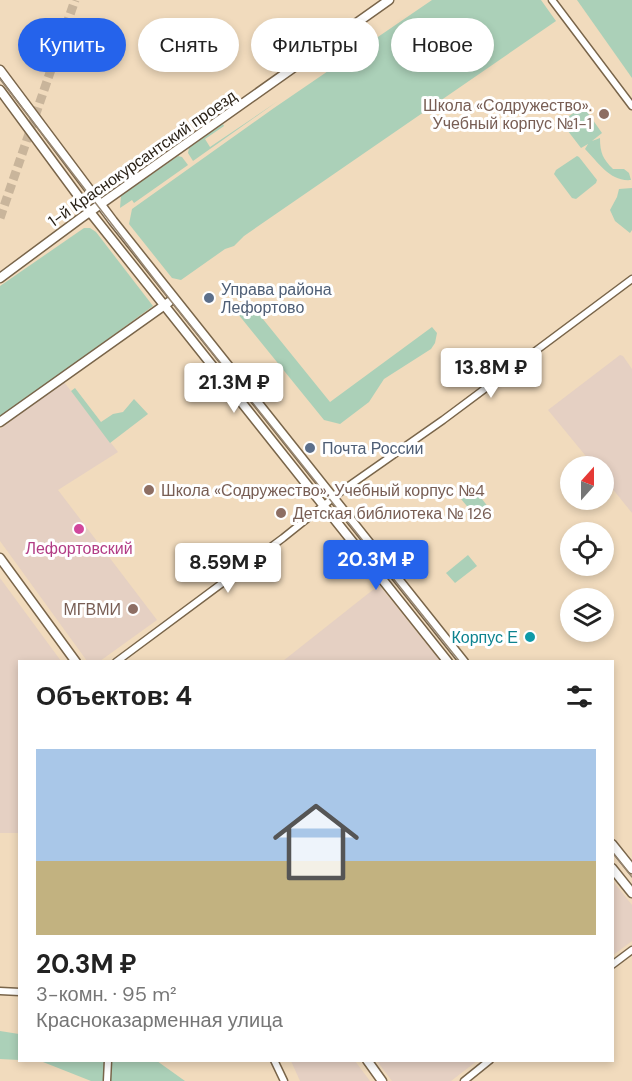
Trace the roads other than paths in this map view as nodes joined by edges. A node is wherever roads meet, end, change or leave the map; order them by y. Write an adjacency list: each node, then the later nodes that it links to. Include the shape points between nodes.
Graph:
1 (389, 0): 6 (main road, 1-й Краснокурсантский проезд)
2 (552, 0): 5 (street)
3 (0, 70): 6 (main road)
4 (0, 90): 7 (main road)
5 (632, 106)
6 (101, 204): 7 (main road, 1-й Краснокурсантский проезд); 10 (main road)
7 (90, 212): 8 (main road, 1-й Краснокурсантский проезд); 11 (main road)
8 (0, 278)
9 (632, 279): 13 (street)
10 (174, 299): 11 (main road); 13 (main road)
11 (165, 306): 12 (main road); 14 (main road)
12 (0, 422)
13 (333, 498): 14 (street); 19 (main road)
14 (324, 505): 17 (street); 18 (main road)
15 (0, 558): 16 (main road)
16 (75, 660)
17 (119, 660)
18 (446, 660)
19 (462, 660)
20 (614, 846): 21 (main road)
21 (632, 869)
22 (614, 870): 23 (main road)
23 (631, 889)
24 (632, 950): 25 (street)
25 (614, 964)
26 (0, 991): 27 (street)
27 (18, 992)
28 (108, 1062): 32 (street)
29 (275, 1062): 33 (street)
30 (368, 1062): 34 (main road)
31 (488, 1062): 35 (street)
32 (107, 1081)
33 (284, 1081)
34 (382, 1081)
35 (464, 1081)

